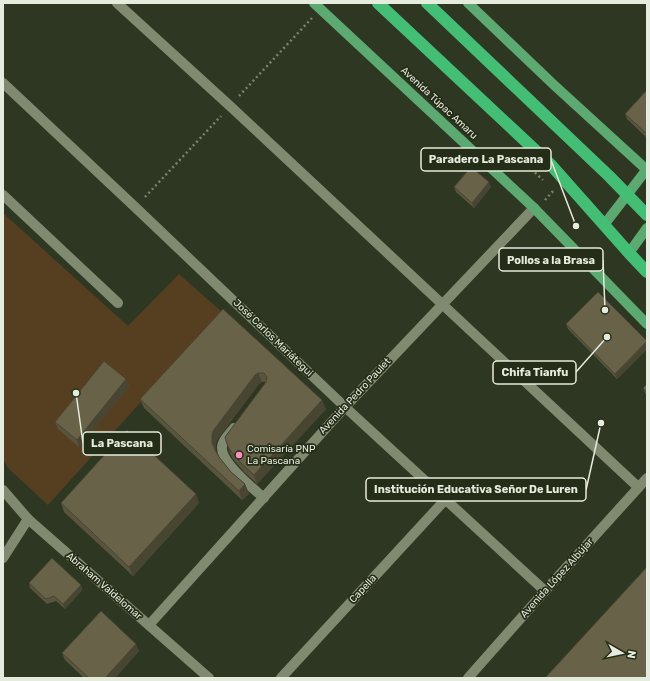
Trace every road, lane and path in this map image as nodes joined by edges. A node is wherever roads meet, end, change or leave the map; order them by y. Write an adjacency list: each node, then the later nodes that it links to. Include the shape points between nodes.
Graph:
1 (117, 3): 19 (street)
2 (314, 3): 12 (main road, Avenida Túpac Amaru)
3 (378, 3): 14 (highway, via 551,165)
4 (427, 3): 10 (highway)
5 (468, 3): 8 (main road)
6 (3, 83): 21 (street, José Carlos Mariátegui)
7 (515, 154): 9 (path)
8 (647, 169): 10 (main road)
9 (554, 191)
10 (628, 194): 13 (highway); 14 (main road)
11 (3, 196): 18 (street)
12 (534, 208): 19 (street, Avenida Pedro Paulet); 20 (main road, Avenida Túpac Amaru)
13 (647, 215)
14 (604, 225): 16 (highway)
15 (647, 228): 16 (main road)
16 (629, 253): 17 (highway)
17 (647, 272)
18 (118, 303)
19 (442, 304): 21 (street, Avenida Pedro Paulet); 24 (street)
20 (647, 324)
21 (345, 407): 26 (street, Avenida Pedro Paulet); 27 (street, José Carlos Mariátegui)
22 (241, 419): 26 (street, via 222,444 222,450 234,472)
23 (647, 478): 24 (street, Avenida López Albújar)
24 (638, 487): 30 (street, Avenida López Albújar)
25 (3, 490): 28 (street, Abraham Valdelomar)
26 (264, 498): 31 (street, Avenida Pedro Paulet)
27 (446, 500): 30 (street, José Carlos Mariátegui); 33 (street, Capella)
28 (28, 519): 29 (street); 31 (street, Abraham Valdelomar)
29 (3, 558)
30 (545, 591): 34 (street, Avenida López Albújar)
31 (149, 625): 32 (street, Abraham Valdelomar)
32 (209, 678)
33 (281, 678)
34 (468, 678)

